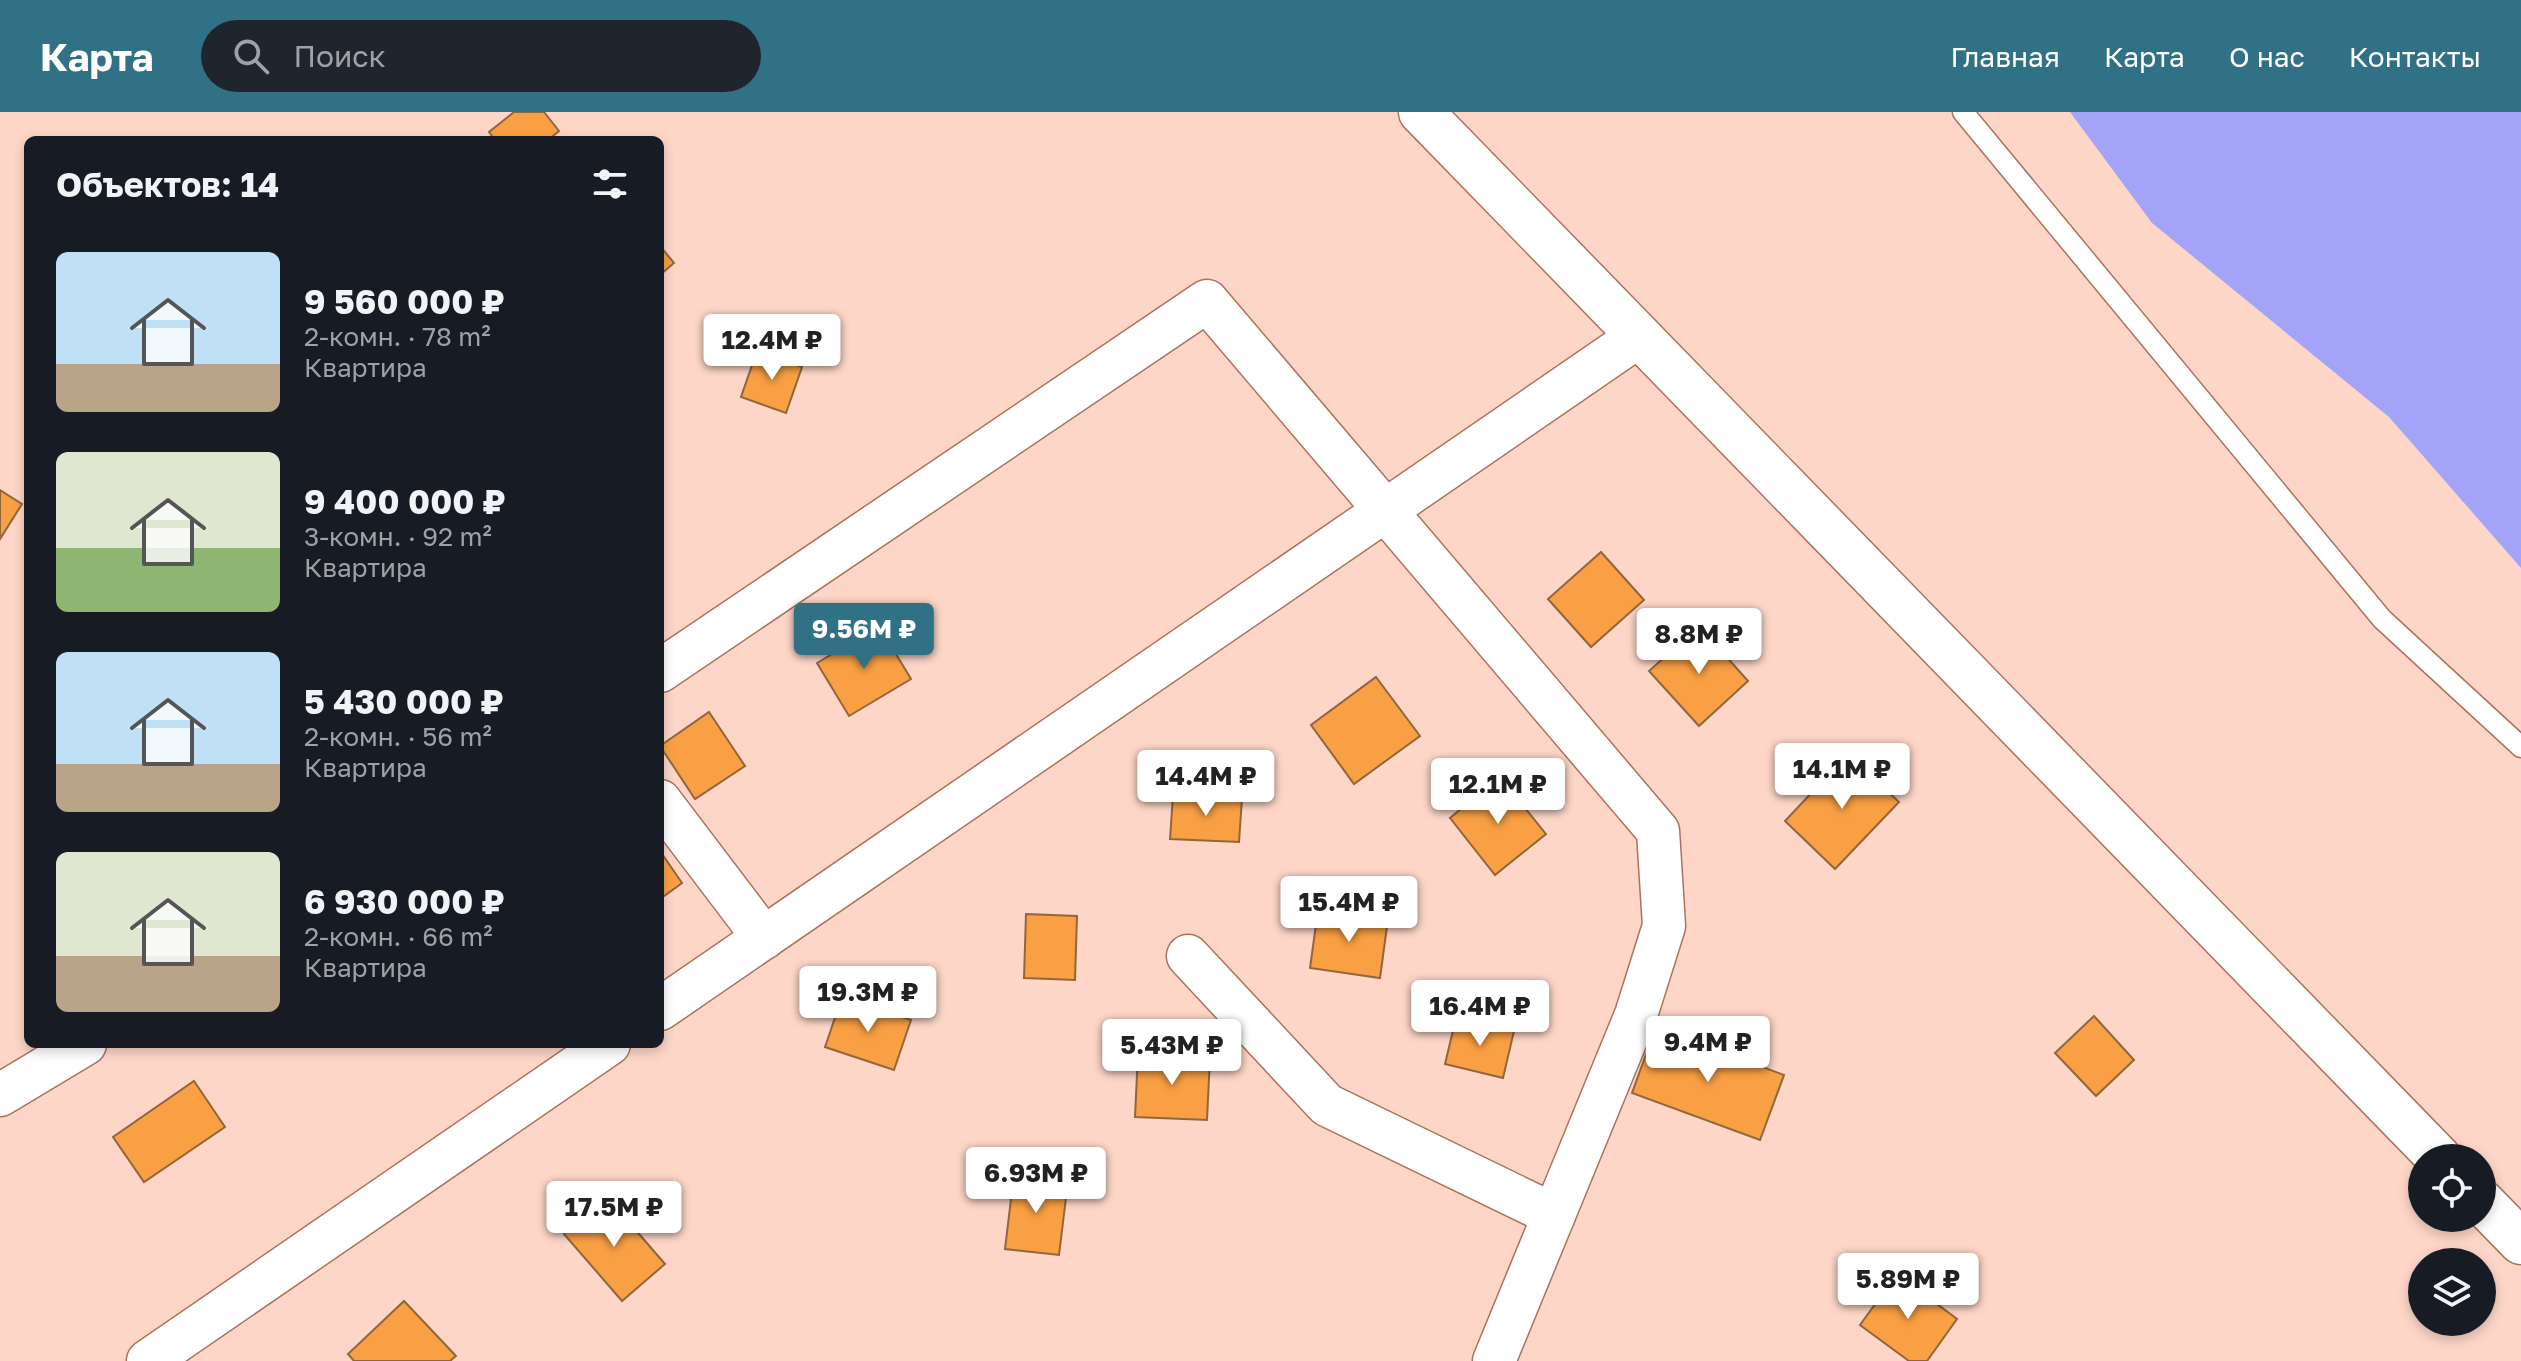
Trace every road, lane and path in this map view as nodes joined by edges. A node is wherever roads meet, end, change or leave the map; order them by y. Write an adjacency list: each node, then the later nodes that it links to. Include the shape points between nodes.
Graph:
1 (1421, 112): 3 (street)
2 (1963, 112): 6 (lane, via 2382,619)
3 (1639, 336): 4 (street); 14 (street)
4 (1387, 510): 5 (street, via 1207,301); 8 (street); 15 (street, via 1658,831 1664,926 1636,1015)
5 (664, 668)
6 (2521, 747)
7 (664, 806): 8 (street)
8 (764, 938): 10 (street)
9 (1188, 956): 15 (street, via 1327,1105)
10 (664, 1006)
11 (78, 1048): 13 (street)
12 (603, 1048): 18 (street)
13 (0, 1095)
14 (2425, 1144)
15 (1554, 1215): 19 (street)
16 (2496, 1216): 17 (street)
17 (2521, 1242)
18 (148, 1361)
19 (1494, 1361)

